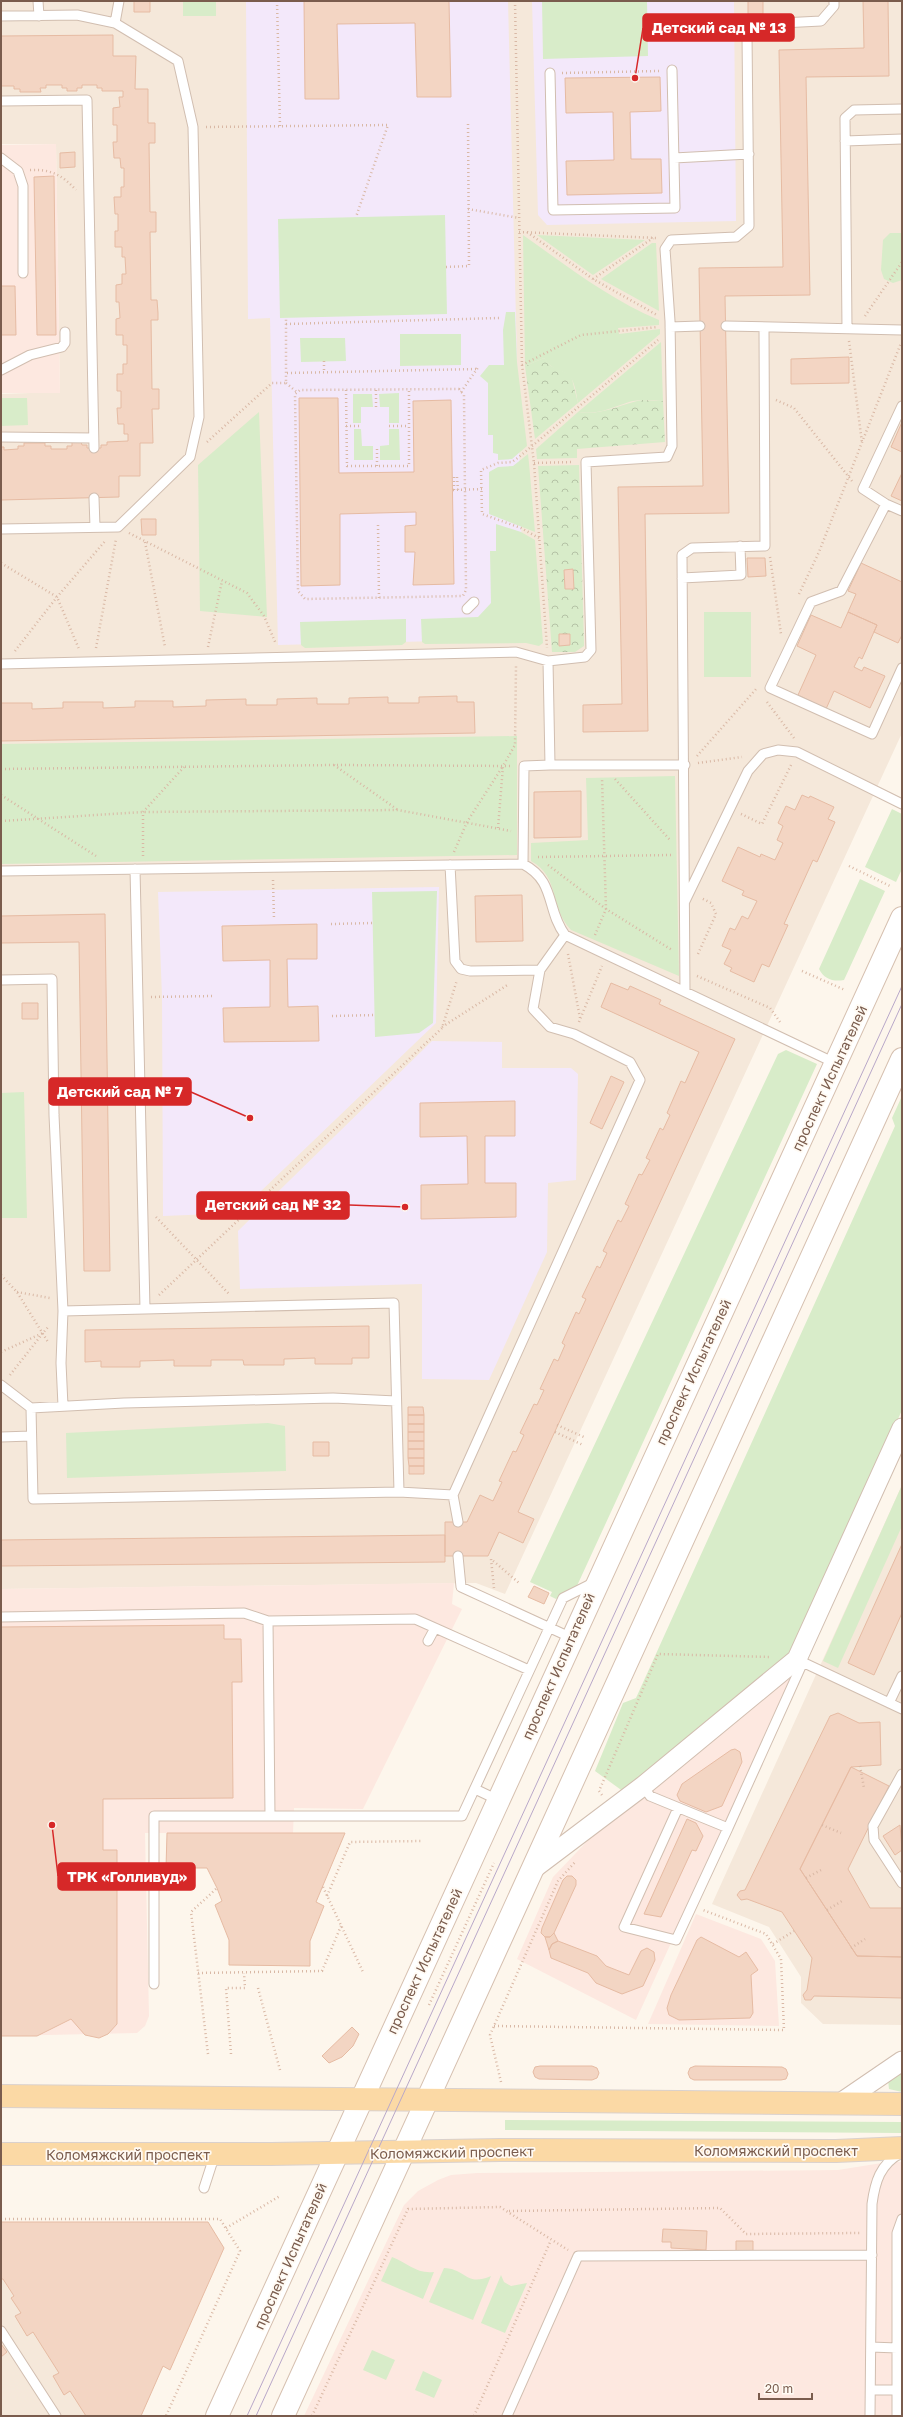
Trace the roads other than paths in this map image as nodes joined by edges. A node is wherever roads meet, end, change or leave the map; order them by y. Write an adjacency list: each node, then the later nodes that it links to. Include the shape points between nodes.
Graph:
1 (38, 1): 5 (lane)
2 (119, 1): 6 (lane)
3 (834, 1): 13 (lane, via 834,6 821,21 760,24 747,35)
4 (1, 16): 5 (lane)
5 (39, 16): 6 (lane, via 77,15)
6 (115, 23): 32 (lane, via 178,61 193,127 199,417 190,457 118,527)
7 (672, 70): 15 (lane)
8 (550, 73): 15 (lane, via 553,210 675,208)
9 (1, 101): 27 (lane, via 87,100)
10 (902, 109): 12 (lane, via 854,110 845,118)
11 (902, 139): 12 (lane)
12 (845, 141): 21 (lane)
13 (749, 154): 15 (lane); 17 (lane, via 749,226 736,237 672,240 665,249)
14 (1, 158): 16 (lane, via 18,170 23,186)
15 (674, 158)
16 (23, 273)
17 (670, 326): 18 (lane); 38 (lane, via 672,446 667,457 586,462 592,650 585,657)
18 (700, 326)
19 (726, 326): 20 (lane)
20 (764, 327): 21 (lane); 34 (lane, via 765,546)
21 (852, 328): 22 (lane)
22 (902, 330)
23 (65, 332): 24 (lane, via 65,343 62,347 30,355)
24 (1, 370)
25 (902, 406): 30 (lane, via 863,489)
26 (1, 437): 27 (lane)
27 (94, 438): 28 (lane)
28 (94, 448)
29 (94, 498): 32 (lane)
30 (886, 504): 31 (lane); 40 (lane, via 841,591 811,602 770,688 872,734)
31 (902, 511)
32 (95, 527): 33 (lane)
33 (1, 529)
34 (740, 546): 35 (lane, via 692,548 682,555); 35 (lane, via 741,575)
35 (682, 578): 41 (lane)
36 (474, 602): 37 (lane)
37 (467, 609)
38 (548, 661): 39 (lane, via 516,652); 42 (lane)
39 (3, 664)
40 (902, 668)
41 (687, 764): 42 (lane); 48 (lane)
42 (550, 765): 45 (lane, via 524,766)
43 (902, 804): 48 (lane, via 797,752 778,750 763,754 748,772)
44 (450, 862): 45 (lane); 46 (lane, via 273,868); 51 (lane, via 455,961 461,968 470,971)
45 (523, 864): 50 (lane, via 539,874 546,885 557,925)
46 (139, 867): 47 (lane); 56 (lane, via 138,997)
47 (1, 871)
48 (684, 904): 53 (lane)
49 (902, 918): 55 (main road, проспект Испытателей)
50 (565, 935): 51 (lane); 53 (lane)
51 (540, 970): 66 (lane, via 533,1009 550,1027 574,1034 630,1062 640,1080)
52 (1, 980): 57 (lane, via 52,979 54,1115)
53 (685, 992): 55 (lane)
54 (902, 1059): 88 (main road)
55 (835, 1063): 69 (main road, проспект Испытателей)
56 (145, 1309): 57 (lane); 59 (lane, via 394,1303)
57 (63, 1311): 60 (lane)
58 (1, 1385): 61 (lane)
59 (396, 1401): 60 (lane, via 333,1398); 65 (lane)
60 (63, 1406): 61 (lane)
61 (31, 1408): 63 (lane)
62 (902, 1428): 76 (street)
63 (31, 1436): 64 (lane); 65 (lane, via 33,1499)
64 (1, 1437)
65 (398, 1492): 66 (lane)
66 (452, 1495): 67 (lane)
67 (458, 1522)
68 (458, 1556): 73 (lane, via 461,1587)
69 (597, 1580): 73 (lane, via 563,1598); 74 (main road, проспект Испытателей)
70 (1, 1617): 71 (lane, via 244,1613)
71 (268, 1621): 72 (lane, via 414,1619); 86 (lane)
72 (435, 1628): 75 (lane); 77 (lane)
73 (550, 1628): 74 (lane); 77 (lane)
74 (572, 1638): 84 (main road, проспект Испытателей)
75 (428, 1641)
76 (800, 1661): 79 (lane); 82 (street); 87 (lane)
77 (529, 1670): 83 (lane)
78 (902, 1676): 79 (lane)
79 (889, 1703): 80 (lane)
80 (902, 1709)
81 (902, 1774): 89 (lane, via 873,1826 872,1833)
82 (643, 1786): 85 (lane, via 650,1796); 88 (street)
83 (475, 1789): 84 (lane); 86 (lane, via 462,1816)
84 (498, 1800): 93 (main road, проспект Испытателей)
85 (678, 1808): 87 (lane); 87 (lane, via 624,1926 676,1940)
86 (270, 1816): 90 (lane, via 154,1816)
87 (728, 1828)
88 (533, 1869): 94 (main road)
89 (902, 1883)
90 (154, 1984)
91 (902, 2062): 95 (street)
92 (1, 2096): 93 (main road)
93 (360, 2100): 94 (main road); 100 (main road, проспект Испытателей)
94 (427, 2101): 95 (main road); 98 (main road)
95 (839, 2104): 96 (main road)
96 (902, 2104)
97 (902, 2148): 98 (main road, Коломяжский проспект, via 836,2152)
98 (403, 2152): 100 (main road, Коломяжский проспект); 113 (main road)
99 (902, 2152): 105 (lane, via 888,2162 878,2176 872,2204)
100 (336, 2153): 102 (main road, Коломяжский проспект); 112 (main road, проспект Испытателей)
101 (1, 2154): 102 (main road, Коломяжский проспект)
102 (215, 2154): 103 (lane)
103 (204, 2188)
104 (902, 2219): 108 (lane, via 897,2233)
105 (872, 2255): 107 (lane); 114 (lane, via 578,2256)
106 (1, 2331): 111 (lane)
107 (871, 2347): 108 (lane); 109 (lane)
108 (897, 2348): 110 (lane)
109 (870, 2390): 110 (lane); 115 (lane)
110 (897, 2390): 116 (lane)
111 (56, 2416)
112 (217, 2416)
113 (283, 2416)
114 (507, 2416)
115 (870, 2416)
116 (897, 2416)

